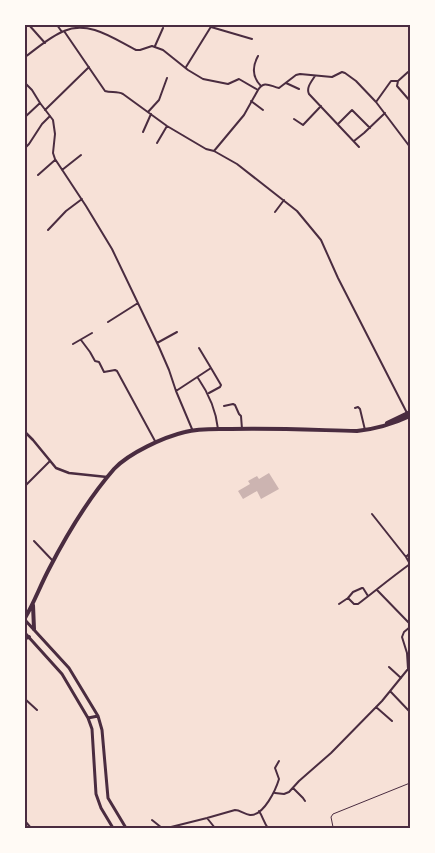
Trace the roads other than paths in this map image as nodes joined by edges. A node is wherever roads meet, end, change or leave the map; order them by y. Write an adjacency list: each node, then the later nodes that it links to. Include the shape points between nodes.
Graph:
1 (29, 25): 7 (street)
2 (56, 25): 5 (street)
3 (211, 26): 6 (street); 12 (street)
4 (163, 28): 8 (street)
5 (63, 31): 7 (street); 8 (street, via 85,27 136,50); 11 (street)
6 (252, 39)
7 (45, 44): 10 (street)
8 (155, 46): 12 (street)
9 (258, 56): 19 (street, via 253,70)
10 (25, 57)
11 (89, 67): 27 (street); 29 (street, via 104,91 118,92)
12 (186, 67): 21 (street, via 207,80 228,84 239,80)
13 (410, 72): 16 (street)
14 (315, 76): 18 (street, via 300,74); 24 (street, via 332,77 345,73); 26 (street, via 308,91)
15 (167, 78): 29 (street)
16 (398, 81): 23 (street, via 397,86); 24 (street, via 391,80)
17 (25, 83): 25 (street)
18 (286, 83): 19 (street, via 279,88); 20 (street)
19 (260, 86): 21 (street)
20 (299, 89)
21 (258, 90): 22 (street)
22 (251, 101): 28 (street); 43 (street, via 244,115)
23 (410, 101)
24 (376, 102): 30 (street)
25 (40, 103): 27 (street); 32 (street)
26 (321, 106): 33 (street, via 303,125); 34 (street)
27 (45, 110): 31 (street)
28 (263, 110)
29 (150, 113): 35 (street); 37 (street)
30 (384, 113): 36 (street); 41 (street)
31 (50, 116): 42 (street); 45 (street, via 55,134)
32 (25, 117)
33 (294, 119)
34 (338, 124): 36 (street, via 352,110); 38 (street)
35 (167, 126): 39 (street); 43 (street)
36 (370, 128): 38 (street)
37 (143, 132)
38 (354, 142): 40 (street)
39 (157, 143)
40 (359, 147)
41 (410, 147)
42 (25, 148)
43 (214, 151): 49 (street)
44 (80, 155): 46 (street)
45 (55, 159): 46 (street); 47 (street)
46 (62, 170): 48 (street)
47 (38, 175)
48 (82, 199): 51 (street); 52 (street, via 112,249)
49 (284, 200): 50 (street); 66 (street, via 321,240)
50 (275, 212)
51 (48, 230)
52 (138, 303): 53 (street); 57 (street)
53 (108, 322)
54 (178, 332): 57 (street)
55 (92, 333): 56 (street)
56 (81, 340): 58 (street); 72 (street, via 104,372 117,371)
57 (157, 343): 62 (street)
58 (73, 344)
59 (199, 348): 60 (street)
60 (211, 368): 61 (street); 63 (street, via 221,386)
61 (198, 377): 62 (street); 63 (street)
62 (176, 391): 70 (street)
63 (208, 394): 68 (street)
64 (224, 406): 67 (street, via 235,405 241,416)
65 (355, 408): 69 (street, via 360,409)
66 (409, 415): 69 (highway)
67 (242, 428): 68 (highway); 69 (highway)
68 (218, 429): 70 (highway)
69 (365, 430)
70 (193, 431): 72 (highway)
71 (25, 432): 73 (street)
72 (156, 443): 74 (highway, via 120,463)
73 (50, 461): 74 (street, via 56,468 69,473); 75 (street)
74 (107, 477): 80 (highway, via 84,508)
75 (25, 486)
76 (372, 514): 79 (street)
77 (34, 541): 80 (street)
78 (410, 553): 79 (street)
79 (406, 557): 81 (street)
80 (54, 561): 86 (highway)
81 (410, 564): 82 (street)
82 (376, 590): 83 (street); 88 (street)
83 (368, 596): 84 (street, via 356,605); 84 (street, via 362,588)
84 (348, 598): 85 (street)
85 (340, 604)
86 (33, 605): 87 (highway); 89 (highway)
87 (25, 619): 89 (main road)
88 (410, 625): 93 (street, via 402,637)
89 (34, 628): 100 (main road, via 69,668)
90 (25, 633): 91 (main road)
91 (27, 638): 101 (main road, via 62,674)
92 (389, 667): 94 (street)
93 (409, 670): 94 (street)
94 (401, 678): 95 (street)
95 (390, 691): 97 (street); 99 (street)
96 (25, 699): 98 (street)
97 (376, 707): 102 (street); 105 (street)
98 (37, 710)
99 (410, 712)
100 (98, 716): 101 (main road); 116 (main road, via 108,798)
101 (88, 718): 115 (main road, via 92,729 96,794 100,808)
102 (392, 721)
103 (279, 761): 106 (street, via 275,768 279,779)
104 (410, 783): 113 (lane, via 334,814 330,820)
105 (293, 788): 106 (street, via 287,794); 107 (street)
106 (275, 793): 108 (street)
107 (305, 801)
108 (259, 811): 109 (street, via 250,815 235,810); 120 (street)
109 (207, 818): 112 (street); 119 (street)
110 (152, 820): 117 (street)
111 (25, 821): 114 (street)
112 (173, 827): 118 (street)
113 (333, 827)
114 (31, 828)
115 (113, 828)
116 (126, 828)
117 (162, 828)
118 (167, 828)
119 (215, 828)
120 (268, 828)

